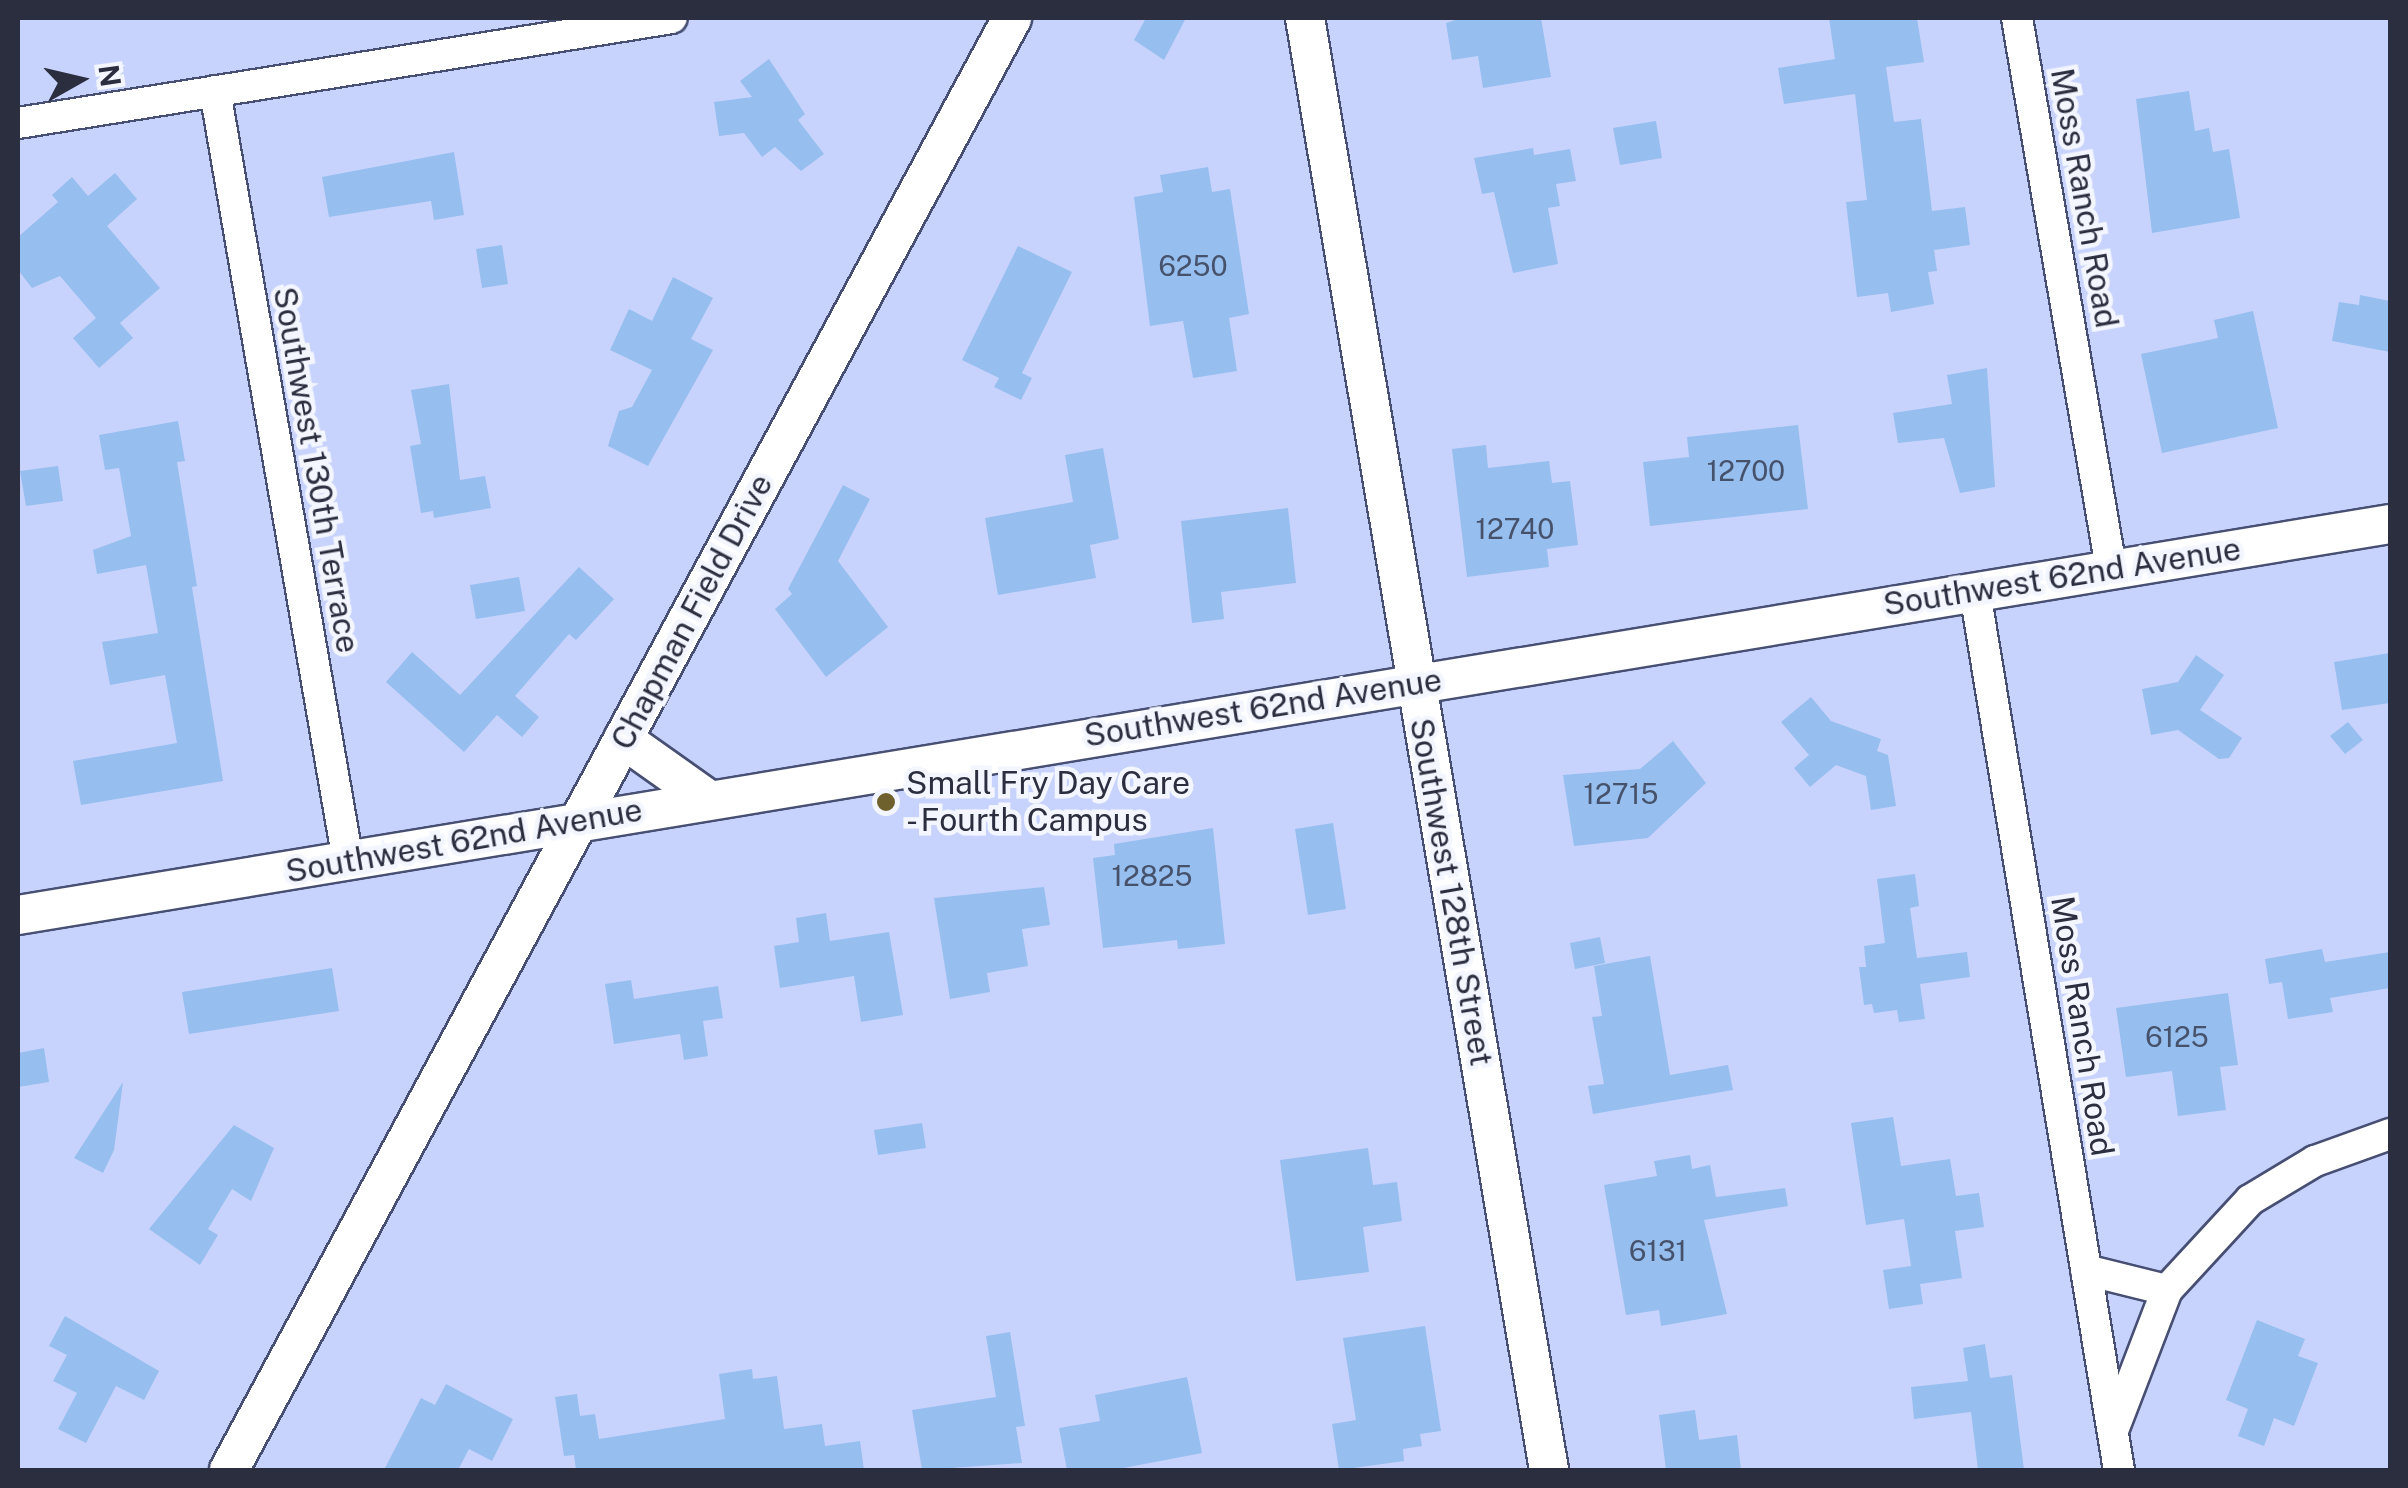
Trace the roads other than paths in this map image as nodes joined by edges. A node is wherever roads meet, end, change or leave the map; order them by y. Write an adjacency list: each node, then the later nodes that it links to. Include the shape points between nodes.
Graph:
1 (672, 18): 5 (street)
2 (1012, 18): 11 (street, Chapman Field Drive)
3 (1305, 18): 10 (street, Southwest 128th Street)
4 (2018, 18): 8 (street, Moss Ranch Road)
5 (215, 91): 6 (street); 14 (street, Southwest 130th Terrace)
6 (18, 124)
7 (2390, 524): 8 (street, Southwest 62nd Avenue)
8 (2111, 568): 9 (street, Southwest 62nd Avenue)
9 (1975, 592): 10 (street, Southwest 62nd Avenue); 17 (street, Moss Ranch Road)
10 (1415, 682): 12 (street, Southwest 62nd Avenue); 21 (street, Southwest 128th Street)
11 (623, 739): 12 (street); 13 (street, Chapman Field Drive)
12 (709, 800): 13 (street, Southwest 62nd Avenue)
13 (577, 823): 14 (street, Southwest 62nd Avenue); 20 (street, Chapman Field Drive)
14 (348, 861): 15 (street, Southwest 62nd Avenue)
15 (18, 915)
16 (2390, 1134): 18 (street, via 2316,1161 2250,1200)
17 (2086, 1270): 18 (street); 19 (street, Moss Ranch Road)
18 (2168, 1290): 19 (street)
19 (2112, 1434): 22 (street, Moss Ranch Road)
20 (229, 1470)
21 (1549, 1470)
22 (2119, 1470)

